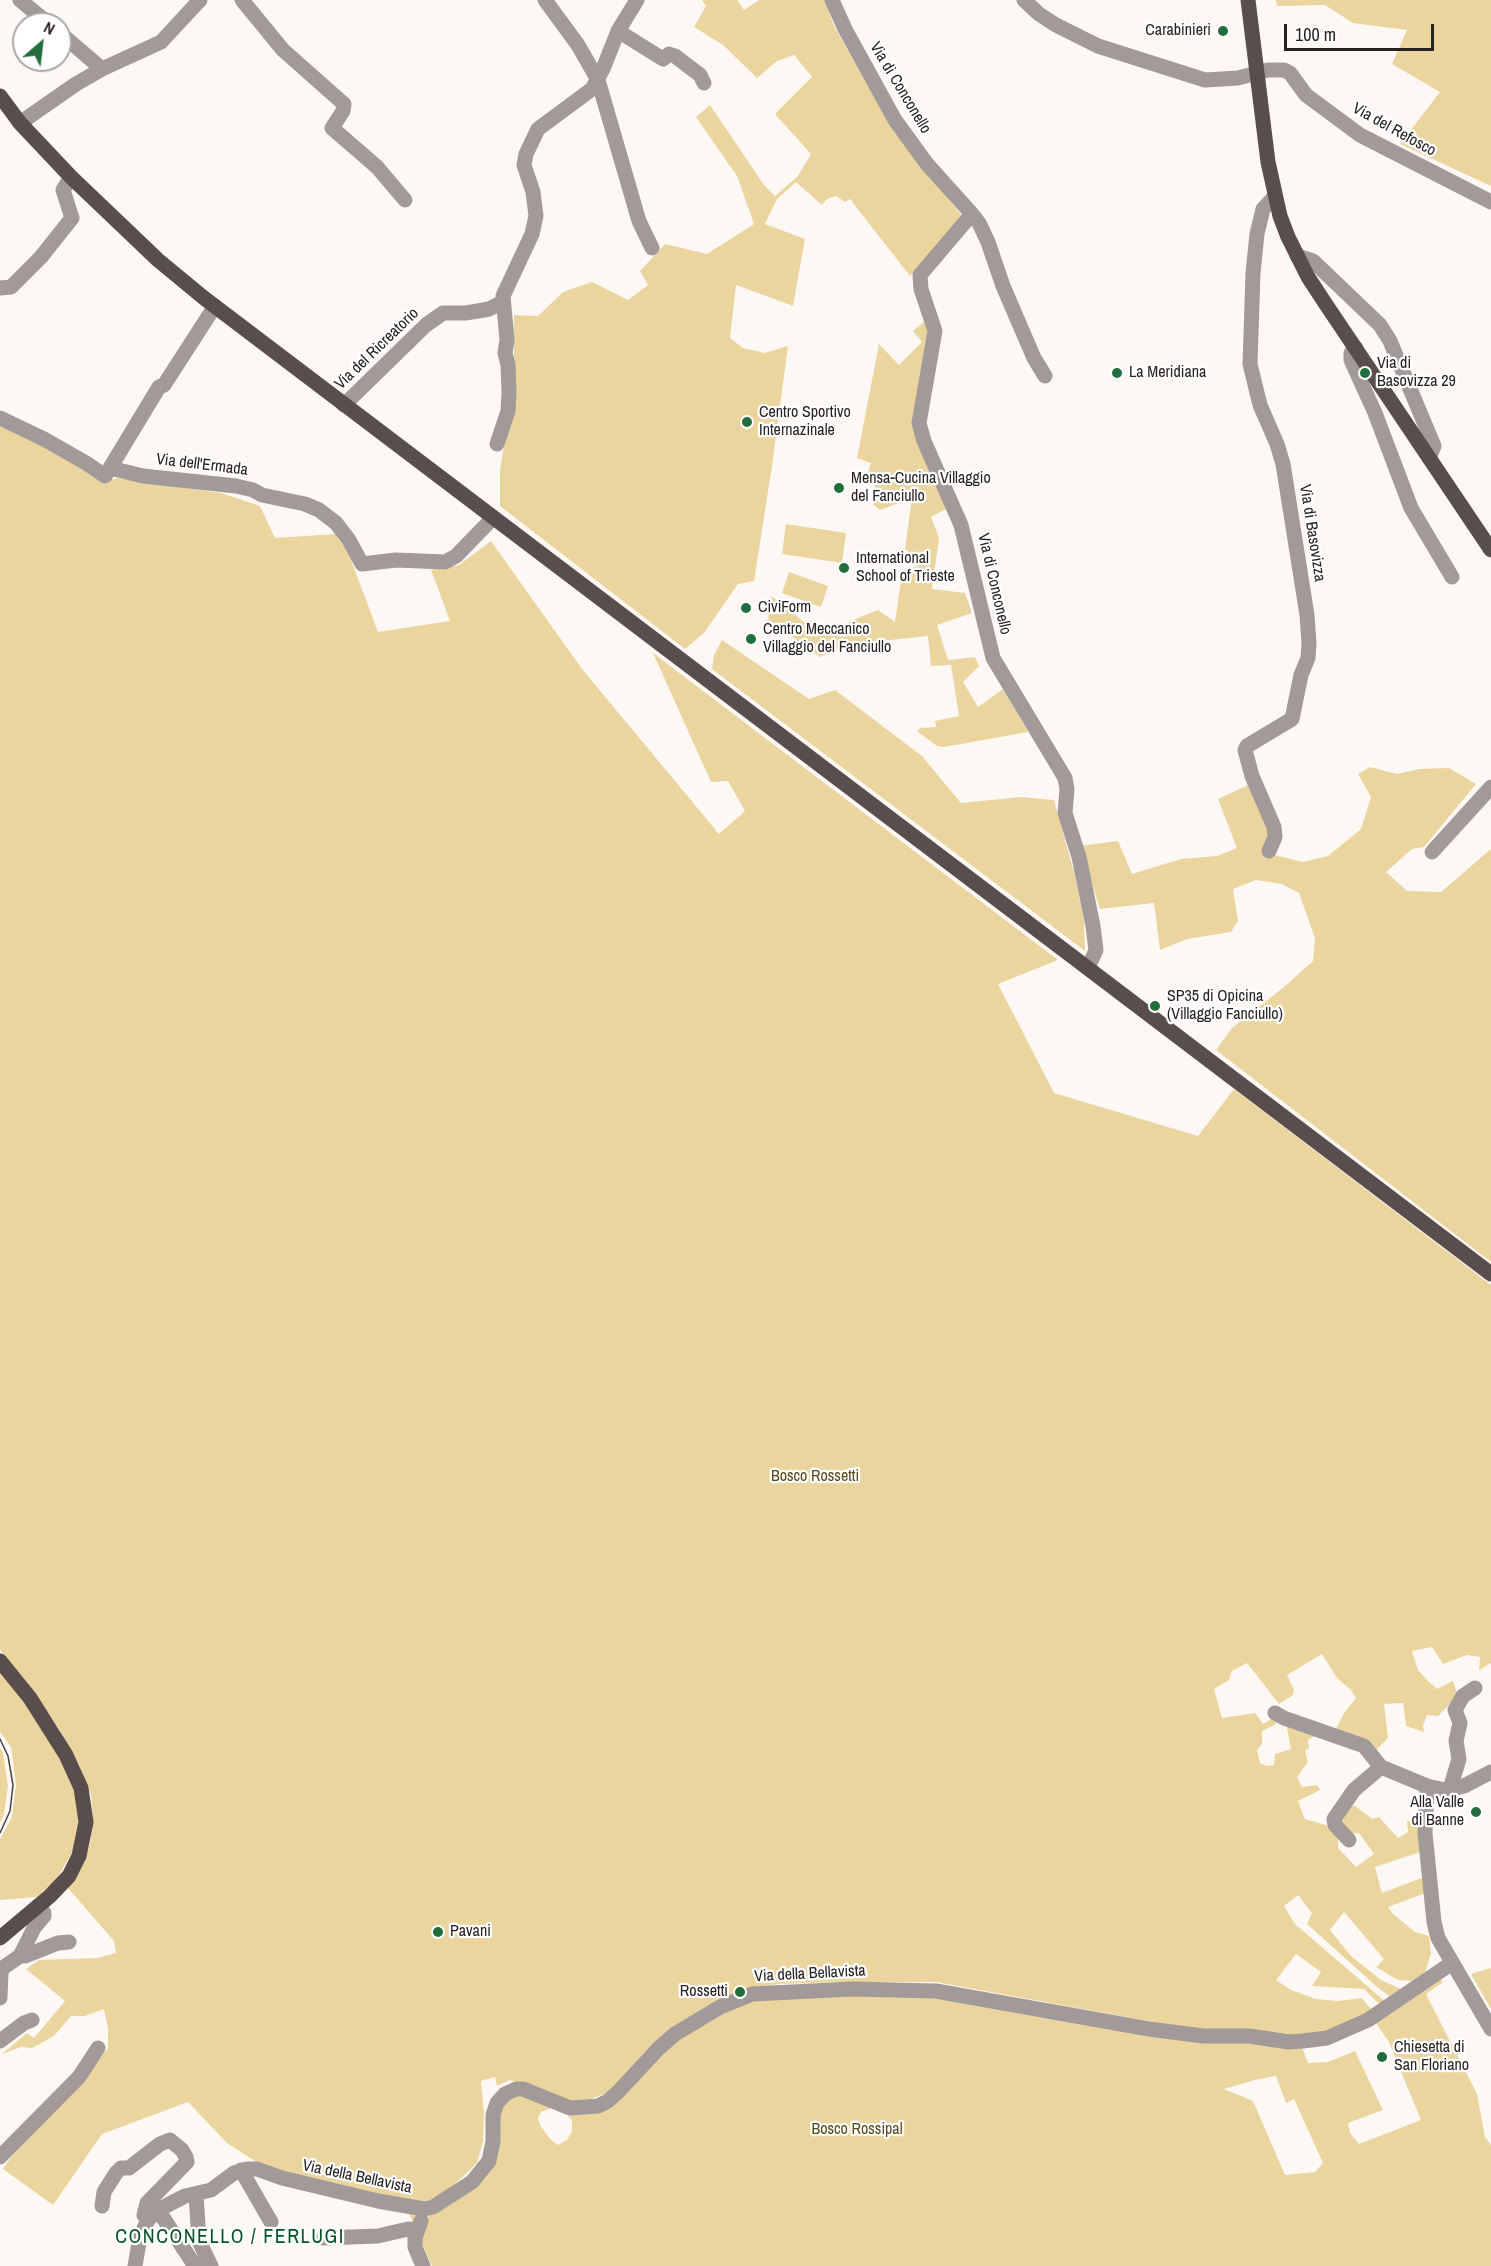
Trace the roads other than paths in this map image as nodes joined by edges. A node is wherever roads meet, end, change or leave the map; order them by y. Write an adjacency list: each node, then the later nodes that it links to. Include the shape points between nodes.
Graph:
1 (20, 0): 9 (street)
2 (201, 0): 12 (street, via 161,42)
3 (242, 0): 20 (street, via 283,50 344,104 332,128 376,166)
4 (545, 0): 14 (street)
5 (638, 0): 10 (street)
6 (832, 0): 22 (street, Via di Conconello, via 895,120 927,164)
7 (1024, 0): 13 (street, via 1056,25 1098,45 1205,80)
8 (1248, 0): 13 (main road)
9 (34, 12)
10 (618, 31): 14 (street); 15 (street, via 663,59 669,54 675,57 700,75)
11 (72, 43): 12 (street)
12 (102, 69): 17 (street)
13 (1257, 74): 19 (main road); 21 (street, Via del Refosco, via 1276,69 1290,73 1306,95 1360,135)
14 (598, 80): 23 (street, via 639,221); 26 (street, via 592,89 538,129 531,141 524,165 535,204 535,225)
15 (704, 83)
16 (0, 96): 17 (main road)
17 (20, 123): 18 (main road)
18 (71, 177): 25 (street, via 63,190 72,218 42,257 11,287); 27 (main road, via 158,260)
19 (1275, 196): 24 (main road); 39 (street, Via di Basovizza, via 1263,209 1257,234 1250,364 1260,405 1283,464 1309,643 1292,719 1245,750 1274,827 1275,837)
20 (405, 200)
21 (1491, 202)
22 (972, 214): 29 (street, Via di Conconello, via 988,242 1003,286); 41 (street, Via di Conconello, via 920,275 935,331 919,423 961,525 993,658 1065,778 1065,813 1096,950)
23 (652, 248)
24 (1297, 256): 28 (main road); 33 (street, via 1313,261 1380,325 1434,446)
25 (0, 288)
26 (503, 302): 30 (street, Via del Ricreatorio, via 489,309 444,313 426,325); 32 (street, via 509,392 508,411)
27 (215, 306): 30 (main road); 34 (street)
28 (1356, 348): 33 (main road); 37 (street, via 1351,360 1411,508)
29 (1045, 376)
30 (344, 405): 35 (main road)
31 (0, 418): 34 (street, Via dell'Ermada, via 44,438 105,476)
32 (497, 444)
33 (1429, 458): 36 (main road)
34 (110, 468): 35 (street, Via dell'Ermada, via 143,476 236,486 305,504 336,523 362,564 396,560 445,562 456,556)
35 (493, 518): 41 (main road)
36 (1491, 549)
37 (1452, 577)
38 (1491, 787): 40 (street)
39 (1269, 850)
40 (1432, 852)
41 (1088, 968): 42 (main road)
42 (1491, 1274)
43 (0, 1660): 52 (main road, via 59,1742 84,1800 85,1832 79,1856 69,1876)
44 (1475, 1688): 49 (street, via 1463,1696 1455,1710 1460,1723 1456,1740 1459,1759)
45 (1275, 1713): 46 (street, via 1364,1746)
46 (1381, 1767): 48 (street); 51 (street, via 1354,1790 1334,1819)
47 (1491, 1772): 49 (street, via 1464,1786)
48 (1427, 1786): 49 (street); 50 (street)
49 (1447, 1789): 50 (street)
50 (1426, 1808): 56 (street, via 1434,1923)
51 (1349, 1840)
52 (38, 1906): 53 (main road); 55 (street, via 44,1916)
53 (0, 1938)
54 (69, 1942): 55 (street)
55 (20, 1956): 57 (street, via 1,1972)
56 (1452, 1963): 59 (street); 66 (street, Via della Bellavista, via 1368,2020 1327,2038 1303,2042 1149,2029 936,1990 752,1994 720,2007 675,2034 608,2102 570,2108 523,2089 505,2094 493,2115 491,2153 483,2170 460,2191)
57 (0, 1998)
58 (32, 2020): 60 (street)
59 (1491, 2029)
60 (0, 2041)
61 (98, 2048): 62 (street, via 79,2077)
62 (0, 2157)
63 (240, 2170): 64 (street, via 211,2190); 66 (street, Via della Bellavista, via 257,2169 314,2187); 68 (street)
64 (196, 2194): 67 (street, via 173,2201); 73 (street, via 198,2233)
65 (102, 2206): 67 (street, via 104,2192 116,2173 170,2140 182,2150 187,2162 147,2203 144,2215)
66 (424, 2209): 69 (street)
67 (153, 2215): 71 (street, via 140,2237); 72 (street)
68 (271, 2222)
69 (418, 2230): 70 (street); 74 (street, via 416,2247)
70 (322, 2238)
71 (135, 2266)
72 (195, 2266)
73 (211, 2266)
74 (423, 2266)

